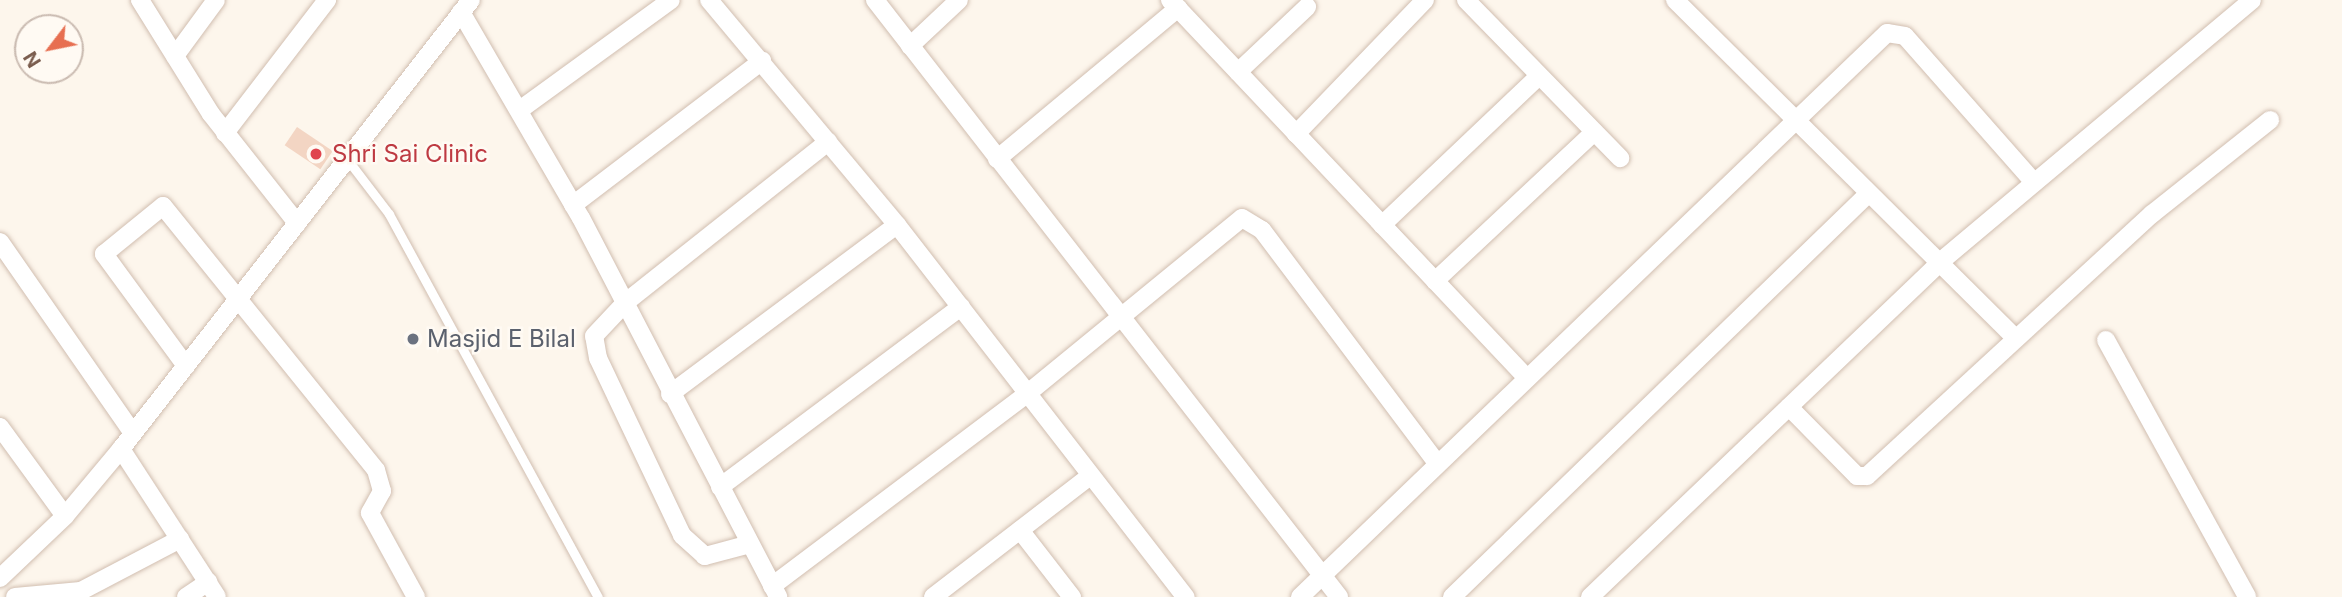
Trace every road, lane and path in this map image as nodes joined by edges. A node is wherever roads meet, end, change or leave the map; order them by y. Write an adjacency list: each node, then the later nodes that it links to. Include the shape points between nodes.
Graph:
1 (140, 0): 16 (street)
2 (216, 0): 16 (street)
3 (327, 0): 24 (street)
4 (671, 0): 20 (street)
5 (709, 0): 17 (street)
6 (875, 0): 15 (street)
7 (959, 0): 15 (street)
8 (1425, 0): 25 (street)
9 (1466, 0): 19 (street)
10 (1675, 0): 21 (street)
11 (2252, 0): 30 (street)
12 (1174, 4): 18 (street); 28 (street)
13 (466, 6): 20 (street); 27 (street)
14 (1307, 7): 18 (street)
15 (910, 46): 28 (street)
16 (175, 56): 24 (street)
17 (762, 61): 26 (street); 32 (street)
18 (1238, 72): 25 (street)
19 (1539, 76): 23 (street); 35 (street)
20 (522, 109): 32 (street)
21 (1796, 119): 30 (street, via 1886,33 1898,31); 31 (street); 46 (street)
22 (2270, 120): 43 (street, via 2152,214)
23 (1594, 132): 29 (street); 38 (street)
24 (225, 133): 33 (street)
25 (1296, 134): 35 (street)
26 (828, 142): 34 (street); 40 (street)
27 (347, 159): 33 (street); 67 (lane, via 389,214)
28 (996, 159): 42 (street)
29 (1620, 159)
30 (2032, 180): 37 (street)
31 (1868, 194): 37 (street); 73 (street)
32 (573, 205): 40 (street)
33 (297, 223): 39 (street)
34 (897, 225): 41 (street); 48 (street)
35 (1382, 225): 38 (street)
36 (0, 242): 51 (street)
37 (1940, 262): 43 (street); 49 (street)
38 (1435, 281): 46 (street)
39 (242, 296): 45 (street); 45 (street, via 163,206 106,247 106,261); 66 (street, via 376,470 382,491 370,513)
40 (626, 302): 48 (street); 59 (street, via 598,327 594,346 682,535 705,556)
41 (961, 307): 47 (street); 55 (street)
42 (1118, 318): 47 (street); 53 (street, via 1235,222 1248,219); 61 (street)
43 (2015, 338): 49 (street, via 1867,476 1857,476)
44 (2106, 340): 75 (street)
45 (186, 366): 51 (street)
46 (1527, 378): 53 (street)
47 (1028, 393): 54 (street); 63 (street)
48 (670, 394): 55 (street)
49 (1788, 407): 74 (street)
50 (0, 426): 56 (street)
51 (132, 432): 52 (street)
52 (121, 449): 56 (street); 58 (street)
53 (1436, 462): 61 (street)
54 (1090, 475): 57 (street); 70 (street)
55 (720, 487): 59 (street)
56 (65, 516): 60 (street)
57 (1020, 530): 68 (street); 69 (street)
58 (180, 539): 62 (street); 64 (street, via 81,591)
59 (750, 544): 63 (street)
60 (0, 578)
61 (1320, 578): 71 (street); 72 (street)
62 (212, 590): 65 (street)
63 (775, 592)
64 (15, 597)
65 (186, 597)
66 (416, 597)
67 (598, 597)
68 (933, 597)
69 (1072, 597)
70 (1186, 597)
71 (1300, 597)
72 (1339, 597)
73 (1452, 597)
74 (1590, 597)
75 (2247, 597)

